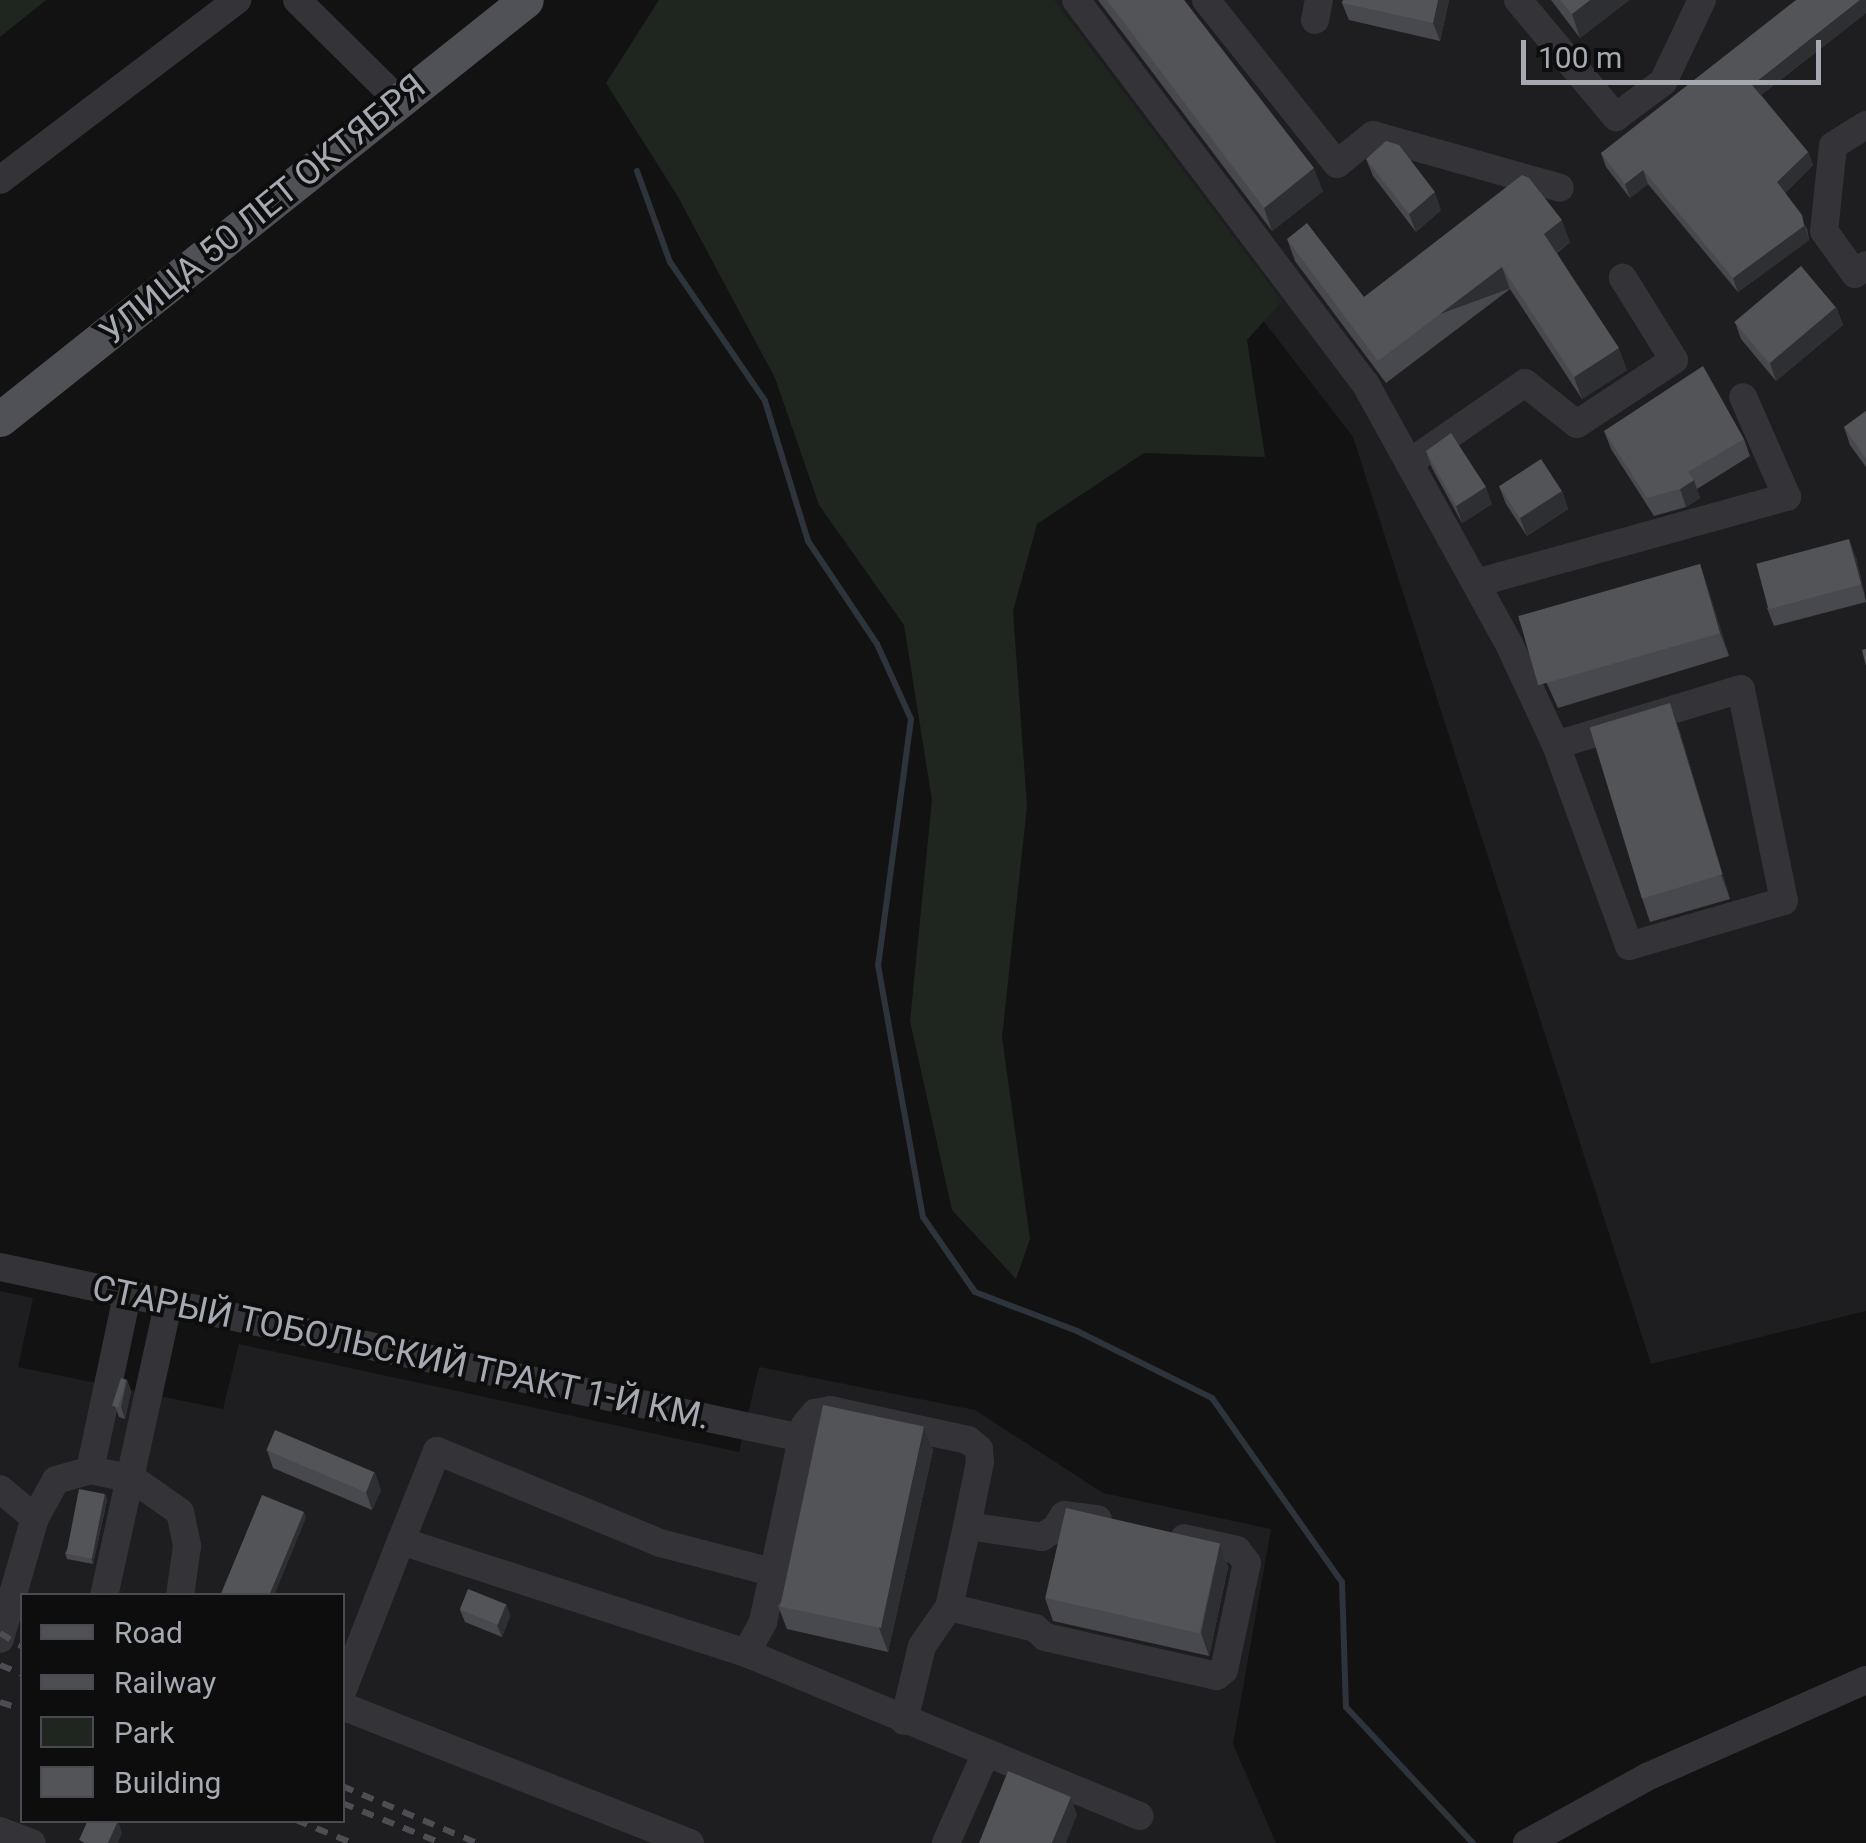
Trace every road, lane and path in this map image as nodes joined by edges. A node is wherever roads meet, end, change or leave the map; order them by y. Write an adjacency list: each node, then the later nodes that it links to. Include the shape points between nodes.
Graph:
1 (236, 0): 10 (lane)
2 (297, 0): 8 (lane)
3 (526, 0): 8 (main road, УЛИЦА 50 ЛЕТ ОКТЯБРЯ)
4 (1076, 0): 16 (lane, via 1364,383)
5 (1206, 0): 11 (lane, via 1337,164 1373,135)
6 (1518, 0): 7 (lane, via 1616,116 1663,82)
7 (1702, 0)
8 (399, 100): 15 (main road, УЛИЦА 50 ЛЕТ ОКТЯБРЯ)
9 (1866, 124): 12 (lane, via 1833,146 1824,231 1856,274)
10 (0, 180)
11 (1560, 188)
12 (1866, 265)
13 (1624, 278): 16 (lane, via 1674,360 1578,424 1526,383)
14 (1744, 397): 17 (lane, via 1787,497)
15 (0, 419)
16 (1409, 463): 17 (lane)
17 (1476, 583): 18 (lane)
18 (1556, 745): 18 (lane, via 1629,946 1784,901 1741,689)
19 (0, 1267): 20 (lane, СТАРЫЙ ТОБОЛЬСКИЙ ТРАКТ 1-Й КМ.)
20 (126, 1296): 21 (lane, СТАРЫЙ ТОБОЛЬСКИЙ ТРАКТ 1-Й КМ.); 23 (lane)
21 (168, 1305): 22 (lane, СТАРЫЙ ТОБОЛЬСКИЙ ТРАКТ 1-Й КМ.); 24 (lane)
22 (802, 1438): 27 (lane, via 805,1424 830,1410 968,1440 979,1449 980,1462); 31 (lane)
23 (90, 1470): 24 (lane); 26 (lane, via 56,1480)
24 (133, 1479): 32 (lane); 33 (lane, via 180,1512 187,1546)
25 (0, 1490): 26 (lane)
26 (34, 1518): 35 (lane)
27 (967, 1526): 28 (lane, via 1042,1537 1064,1515 1076,1514); 34 (lane)
28 (1130, 1526)
29 (1166, 1534): 34 (lane, via 1237,1550 1247,1563 1224,1670 1217,1676 1045,1637 1036,1628)
30 (401, 1541): 31 (lane, via 437,1451 660,1543); 36 (lane); 38 (lane)
31 (775, 1573): 36 (lane, via 763,1622)
32 (105, 1593)
33 (180, 1593)
34 (949, 1607): 40 (lane, via 922,1646)
35 (8, 1621)
36 (746, 1653): 40 (lane)
37 (1866, 1680): 47 (lane, via 1648,1776)
38 (345, 1684)
39 (345, 1707): 45 (lane)
40 (904, 1720): 41 (lane)
41 (985, 1755): 42 (lane); 46 (lane)
42 (1140, 1816)
43 (0, 1830): 44 (lane)
44 (32, 1843)
45 (690, 1843)
46 (946, 1843)
47 (1527, 1843)

